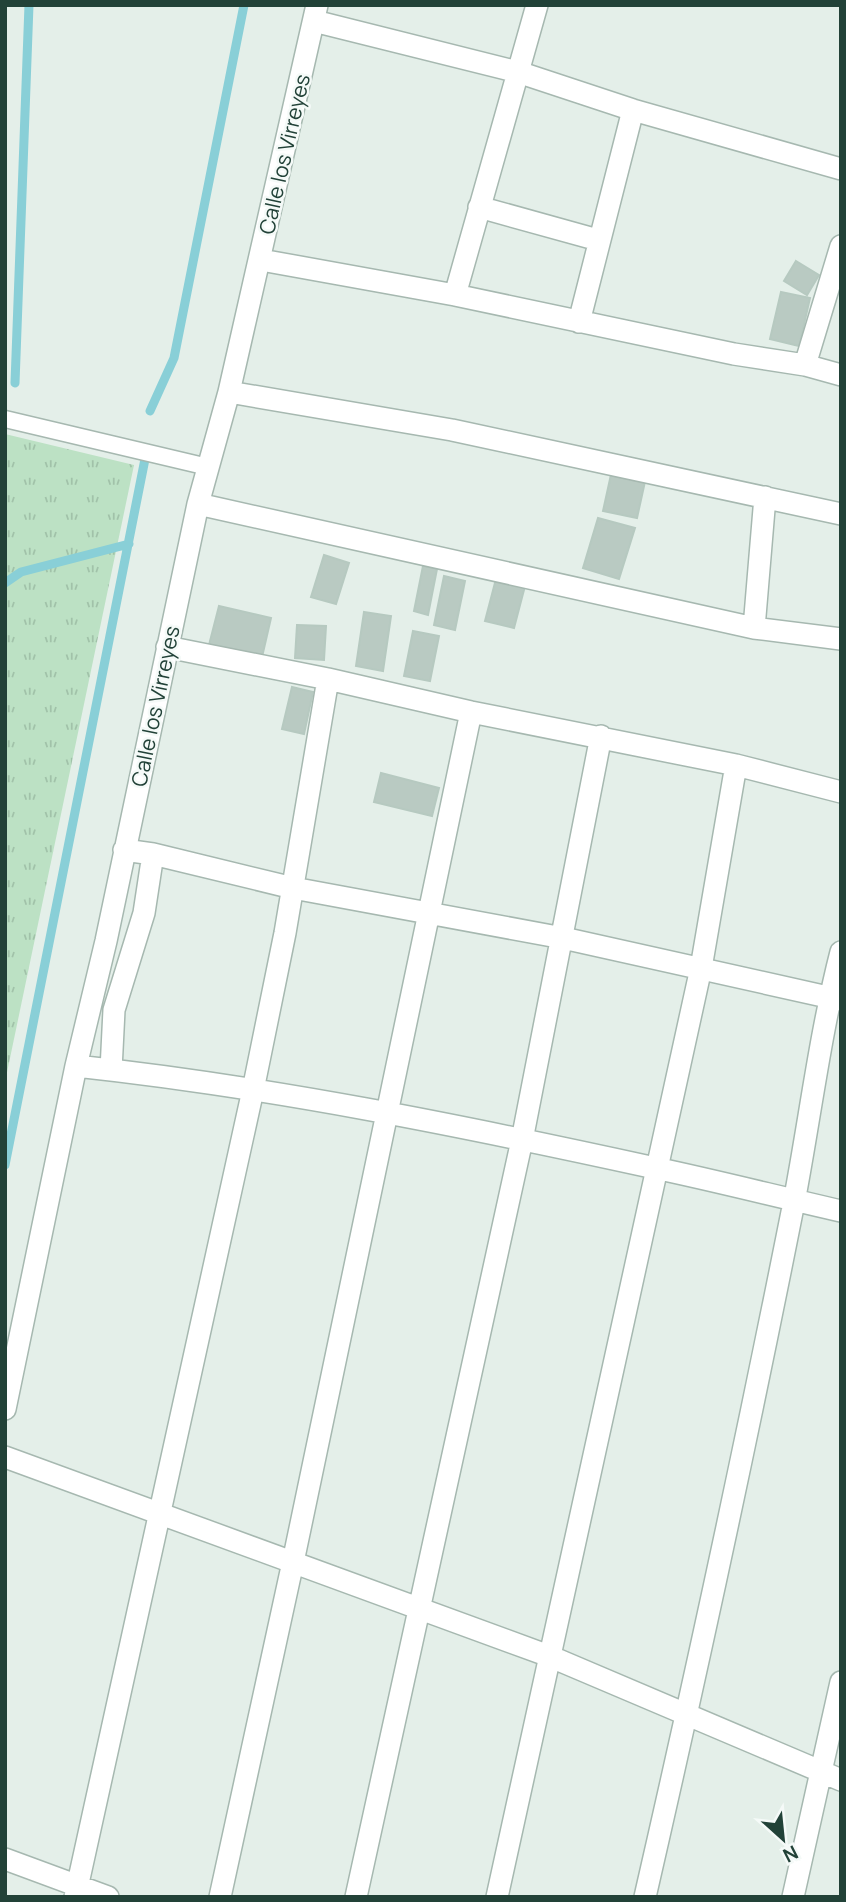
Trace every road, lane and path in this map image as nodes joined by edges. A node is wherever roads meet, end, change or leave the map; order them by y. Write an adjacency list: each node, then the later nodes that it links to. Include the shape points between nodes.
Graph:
1 (537, 5): 3 (street)
2 (315, 13): 3 (street); 9 (street, Calle los Virreyes)
3 (518, 72): 4 (street); 6 (street)
4 (633, 110): 5 (street); 7 (street)
5 (841, 169)
6 (479, 207): 7 (street); 10 (street)
7 (598, 240): 11 (street)
8 (841, 246): 12 (street)
9 (261, 260): 10 (street); 14 (street, Calle los Virreyes)
10 (455, 295): 11 (street)
11 (579, 322): 12 (street)
12 (805, 365): 13 (street)
13 (841, 375)
14 (229, 392): 16 (street, Calle los Virreyes); 17 (street, via 452,430)
15 (5, 419): 16 (lane)
16 (208, 467): 18 (street, Calle los Virreyes)
17 (765, 497): 19 (street); 20 (street)
18 (198, 503): 20 (street); 22 (street, Calle los Virreyes)
19 (841, 514)
20 (754, 628): 21 (street)
21 (841, 639)
22 (167, 648): 23 (street); 28 (street, Calle los Virreyes)
23 (328, 679): 24 (street); 30 (street)
24 (471, 712): 25 (street); 31 (street)
25 (601, 736): 26 (street); 32 (street)
26 (736, 765): 27 (street); 36 (street)
27 (841, 792)
28 (124, 850): 29 (street); 33 (street, Calle los Virreyes)
29 (153, 854): 30 (street); 34 (street, via 144,913)
30 (293, 888): 31 (street); 40 (street)
31 (430, 915): 32 (street); 41 (street)
32 (563, 938): 36 (street); 42 (street)
33 (106, 941): 34 (street); 38 (street, Calle los Virreyes)
34 (131, 951): 39 (street, via 114,1010)
35 (841, 952): 37 (street)
36 (701, 968): 37 (street); 43 (street)
37 (835, 999): 44 (street)
38 (76, 1066): 39 (street); 46 (street, Calle los Virreyes)
39 (111, 1070): 40 (street)
40 (253, 1090): 41 (street); 48 (street)
41 (388, 1112): 42 (street); 49 (street)
42 (522, 1140): 43 (street); 50 (street)
43 (657, 1168): 44 (street); 51 (street)
44 (794, 1200): 45 (street); 53 (street)
45 (841, 1211)
46 (5, 1409)
47 (5, 1457): 48 (street)
48 (159, 1513): 49 (street); 56 (street)
49 (293, 1562): 50 (street); 58 (street)
50 (419, 1609): 51 (street); 59 (street)
51 (550, 1657): 53 (street); 60 (street)
52 (841, 1682): 54 (street)
53 (687, 1715): 54 (street); 61 (street)
54 (831, 1776): 62 (street)
55 (5, 1859): 56 (street)
56 (76, 1891): 57 (street)
57 (108, 1897)
58 (220, 1897)
59 (356, 1897)
60 (497, 1897)
61 (645, 1897)
62 (793, 1897)

